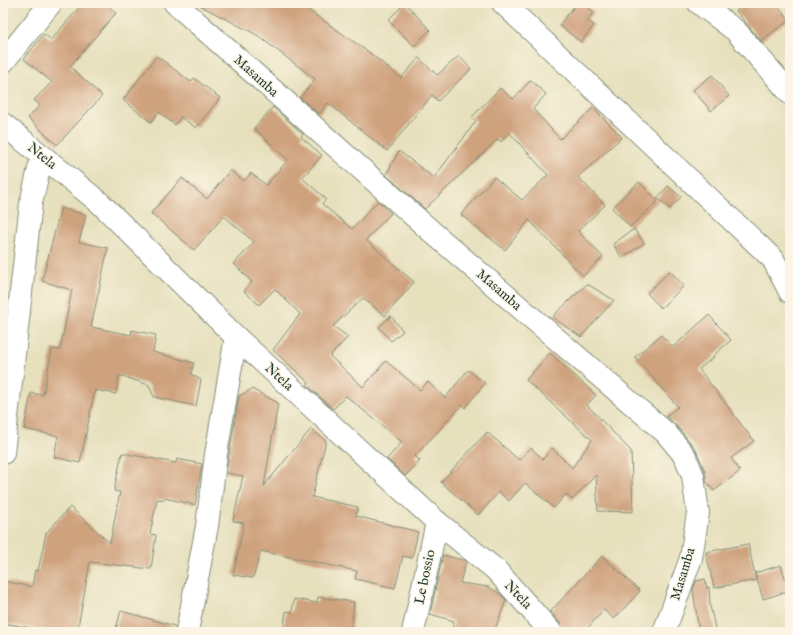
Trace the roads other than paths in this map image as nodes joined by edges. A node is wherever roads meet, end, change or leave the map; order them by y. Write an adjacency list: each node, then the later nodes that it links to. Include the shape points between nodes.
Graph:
1 (50, 3): 5 (street)
2 (175, 3): 16 (street, Masamba, via 432,232 666,433 686,456 693,476 698,513 690,558)
3 (503, 3): 9 (street, via 773,259)
4 (699, 3): 6 (street, via 736,31)
5 (3, 62)
6 (790, 94)
7 (3, 124): 8 (street, Ntela)
8 (42, 156): 10 (street, Ntela, via 100,203); 11 (street, via 31,203)
9 (790, 292)
10 (236, 337): 12 (street, Ntela); 13 (street, via 216,454 207,526)
11 (3, 453)
12 (437, 522): 14 (street, Le bossio); 15 (street, Ntela, via 496,570)
13 (187, 632)
14 (413, 632)
15 (551, 632)
16 (664, 632)

